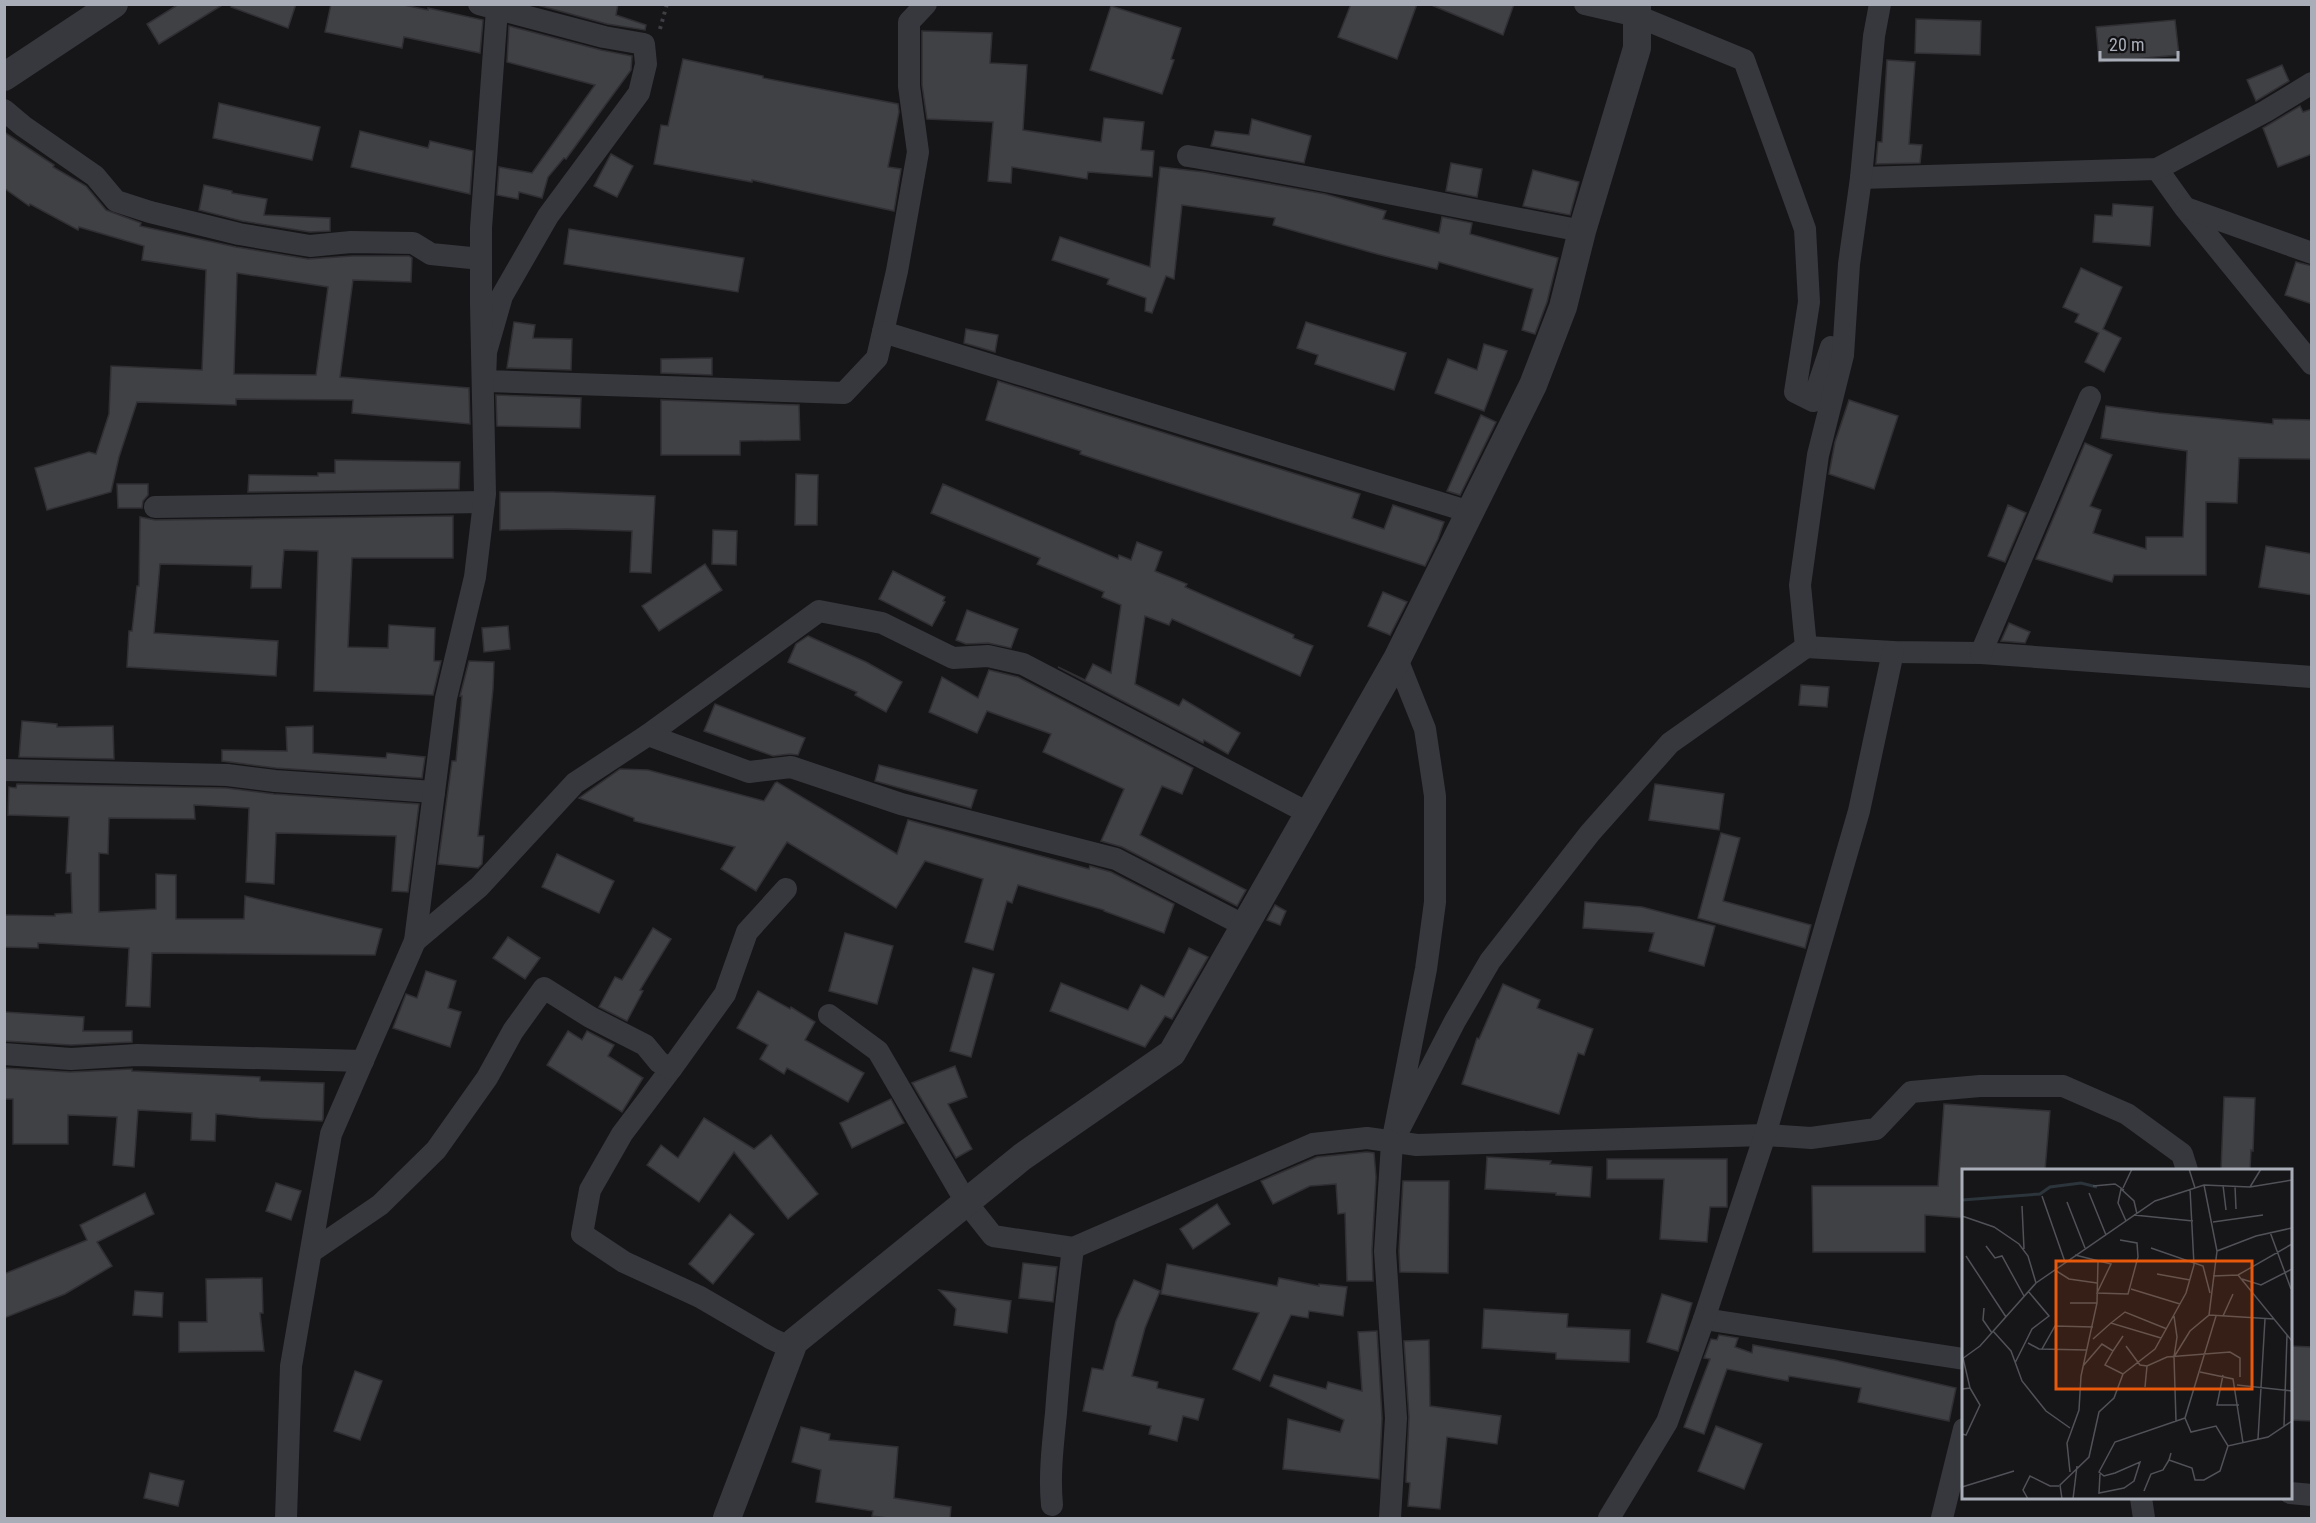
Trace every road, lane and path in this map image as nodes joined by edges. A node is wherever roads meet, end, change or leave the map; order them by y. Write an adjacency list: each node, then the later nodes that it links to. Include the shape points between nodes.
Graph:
1 (926, 4): 18 (street, via 909,22 909,86 918,152)
2 (1585, 4): 6 (street)
3 (1880, 4): 12 (street)
4 (107, 7): 7 (street)
5 (488, 7): 16 (street); 18 (street, via 644,44 646,64 639,93 548,216 502,296 486,352 485,381 844,393 877,358)
6 (1637, 10): 14 (street, via 1637,48); 17 (street, via 1744,60 1805,229 1809,302 1795,392 1813,401)
7 (4, 77)
8 (2312, 83): 11 (street)
9 (4, 110): 16 (street, via 95,176 116,201 150,212 239,234 310,246 413,243 431,254)
10 (1188, 156): 14 (street)
11 (2157, 169): 12 (street); 13 (street)
12 (1861, 178): 17 (street)
13 (2185, 208): 15 (street); 19 (street)
14 (1582, 231): 23 (street, via 1563,307 1533,385)
15 (2312, 252)
16 (481, 259): 21 (street)
17 (1846, 300): 24 (street, via 1843,355 1818,455 1800,585)
18 (883, 332): 23 (street)
19 (2312, 364)
20 (2090, 397): 26 (street)
21 (484, 502): 22 (street); 31 (street, via 475,577 446,698)
22 (155, 507)
23 (1470, 512): 27 (street)
24 (1806, 647): 25 (street); 41 (street, via 1670,743 1590,833 1490,962)
25 (1893, 652): 26 (street); 40 (street, via 1859,811)
26 (1981, 653): 28 (street)
27 (1397, 659): 32 (street); 41 (street, via 1425,729 1435,796 1435,902)
28 (2312, 677)
29 (648, 735): 32 (street, via 819,611 882,623 953,658 988,656 1023,664); 34 (street, via 749,771 791,767 901,804 1116,859); 35 (street, via 575,783 479,887)
30 (4, 770): 31 (street, via 227,775)
31 (434, 792): 35 (street)
32 (1310, 814): 34 (street)
33 (786, 889): 39 (street, via 747,932 725,994)
34 (1245, 926): 43 (street, via 1172,1053 1022,1157)
35 (415, 942): 38 (street)
36 (829, 1014): 43 (street, via 878,1051)
37 (4, 1054): 38 (street, via 71,1059 137,1054)
38 (363, 1061): 45 (street, via 331,1134)
39 (671, 1069): 45 (street, via 645,1045 544,988 436,1150 380,1205); 47 (street, via 622,1134 590,1190 582,1234 624,1262 700,1297)
40 (1765, 1135): 41 (street); 42 (street, via 1810,1138 1876,1129 1911,1092 1980,1086 2063,1086 2127,1114 2182,1154); 46 (street)
41 (1392, 1143): 44 (street, via 1367,1138 1312,1144); 56 (street, via 1385,1251 1396,1418)
42 (2187, 1169)
43 (966, 1202): 44 (street, via 993,1236); 47 (street, via 794,1342)
44 (1073, 1248): 53 (street, via 1061,1348)
45 (311, 1252): 54 (street, via 291,1366)
46 (1704, 1319): 48 (street); 57 (street, via 1667,1422)
47 (792, 1348): 55 (street)
48 (1962, 1359)
49 (1962, 1437): 58 (street)
50 (2292, 1493): 51 (street)
51 (2312, 1494)
52 (2141, 1499): 59 (street)
53 (1052, 1505)
54 (286, 1518)
55 (727, 1518)
56 (1390, 1518)
57 (1609, 1518)
58 (1942, 1518)
59 (2144, 1518)

